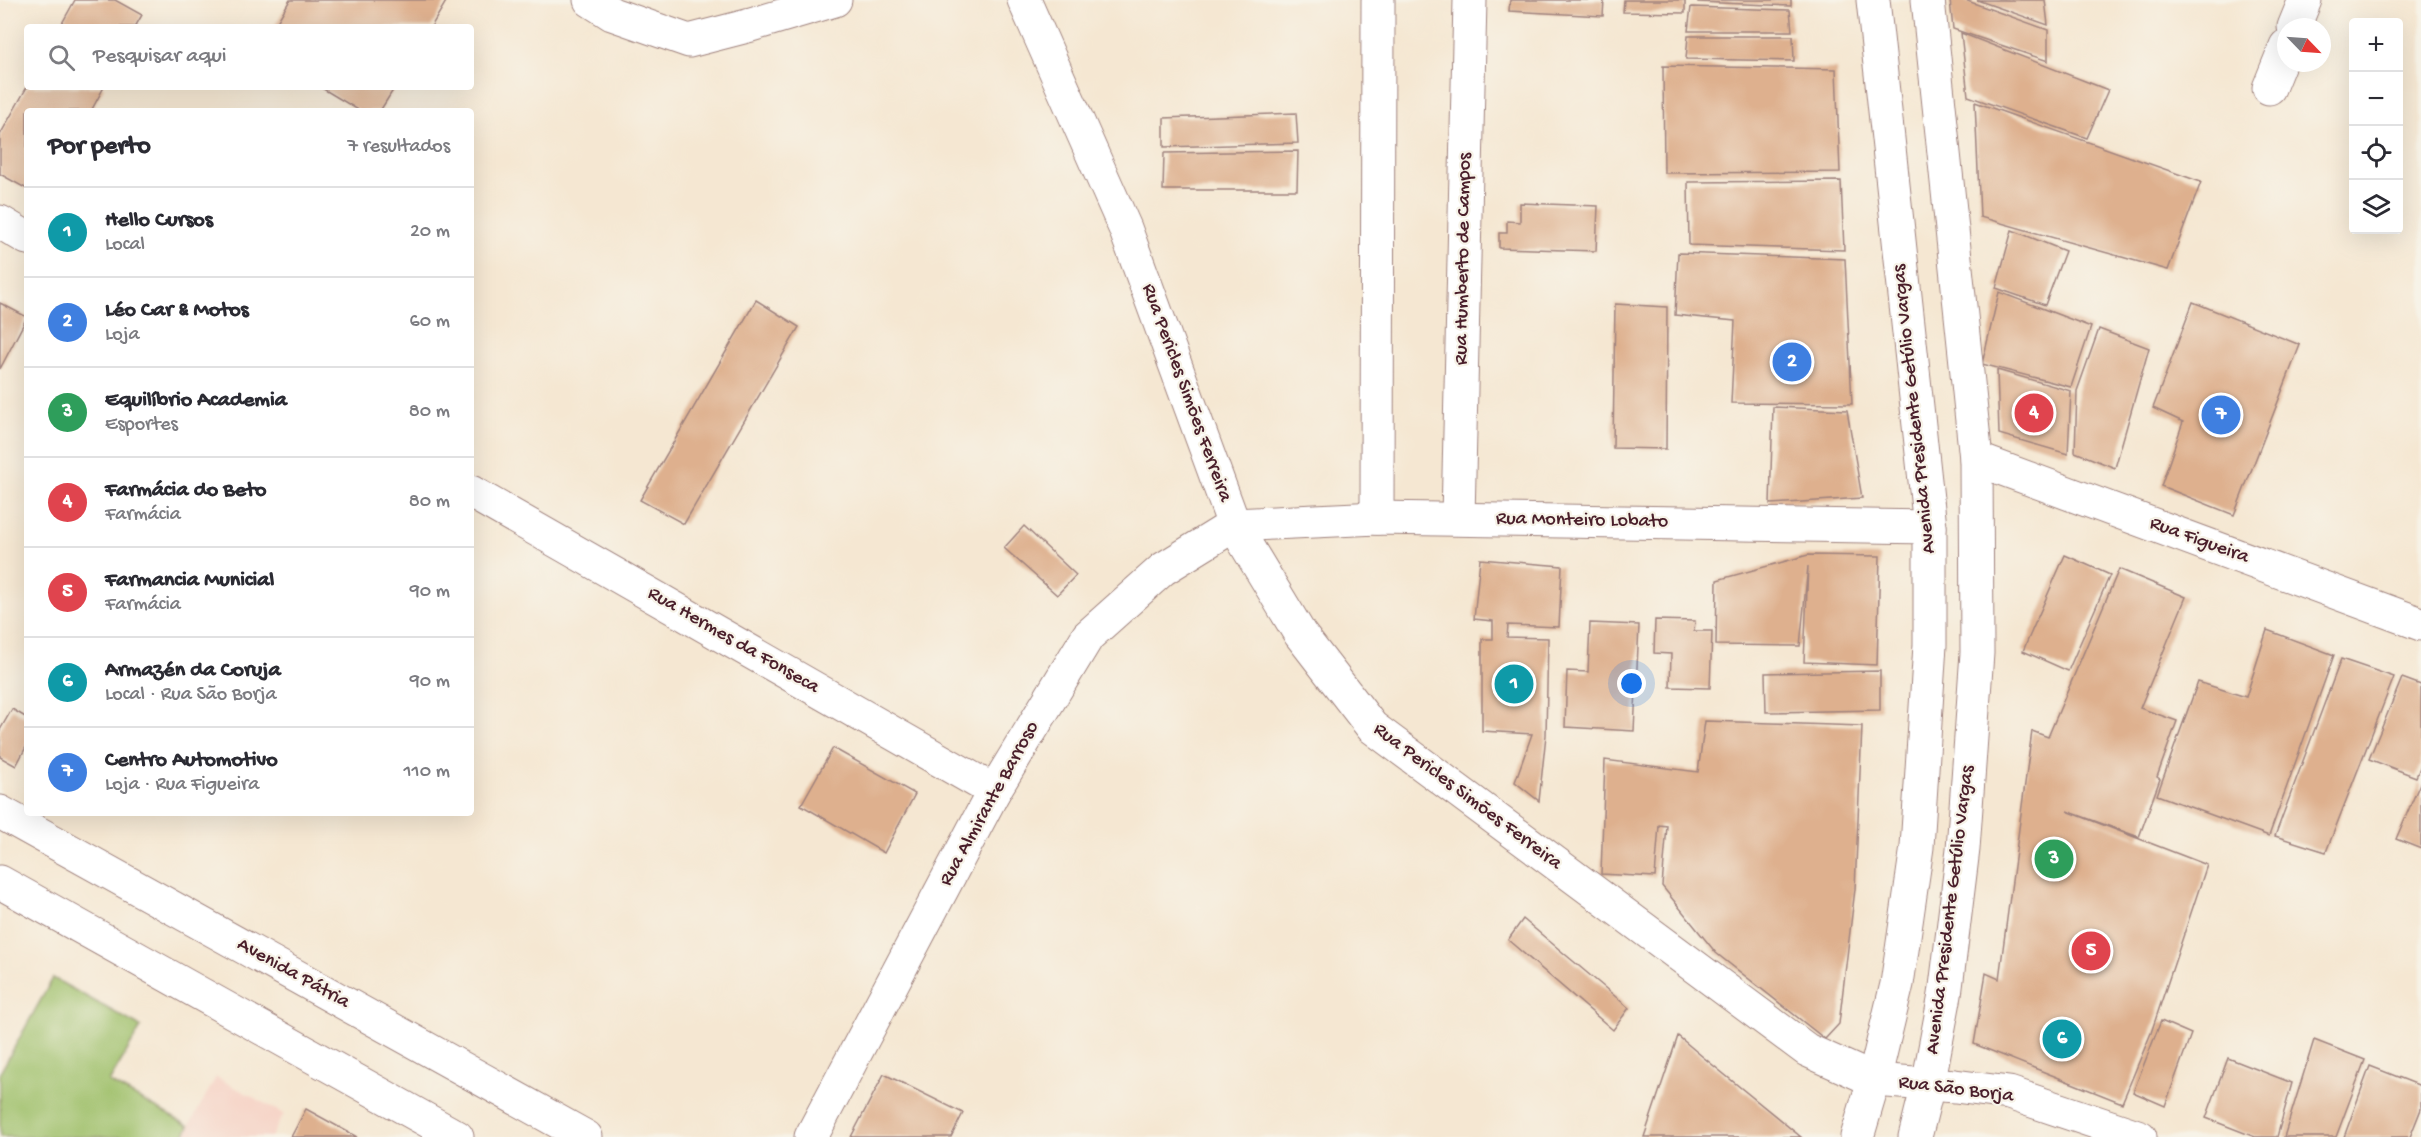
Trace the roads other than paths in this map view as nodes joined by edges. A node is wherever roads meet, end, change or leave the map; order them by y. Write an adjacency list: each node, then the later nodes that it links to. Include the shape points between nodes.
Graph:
1 (590, 0): 2 (street, via 612,14 689,41)
2 (835, 0)
3 (1023, 0): 18 (street, Rua Pericles Simões Ferreira, via 1125,228)
4 (1378, 0): 16 (street)
5 (1470, 0): 17 (street, Rua Humberto de Campos)
6 (1873, 0): 19 (street, Avenida Presidente Getúlio Vargas)
7 (1928, 0): 14 (street, Avenida Presidente Getúlio Vargas)
8 (2305, 0): 9 (street)
9 (2298, 18)
10 (2277, 68): 11 (street)
11 (2269, 88)
12 (0, 222): 13 (street)
13 (24, 236)
14 (1976, 459): 20 (street, Rua Figueira); 25 (street, Avenida Presidente Getúlio Vargas, via 1977,653 1965,826 1945,995)
15 (474, 494): 21 (street, Rua Hermes da Fonseca)
16 (1377, 518): 17 (street, Rua Monteiro Lobato); 18 (street, Rua Monteiro Lobato)
17 (1458, 518): 19 (street, Rua Monteiro Lobato)
18 (1234, 525): 21 (street, Rua Almirante Barroso, via 1163,569 1088,636); 24 (street, Rua Pericles Simões Ferreira, via 1300,634 1372,728 1807,1050)
19 (1930, 527): 24 (street, Avenida Presidente Getúlio Vargas, via 1930,645 1917,847 1897,984)
20 (2421, 624)
21 (994, 791): 28 (street, Rua Almirante Barroso)
22 (0, 812): 27 (street, Avenida Pátria)
23 (0, 882): 26 (street)
24 (1874, 1080): 25 (street, Rua São Borja); 29 (street, Avenida Presidente Getúlio Vargas)
25 (1928, 1085): 30 (street, Avenida Presidente Getúlio Vargas); 31 (street, Rua São Borja, via 2009,1093)
26 (457, 1137)
27 (586, 1137)
28 (811, 1137)
29 (1857, 1137)
30 (1915, 1137)
31 (2140, 1137)

